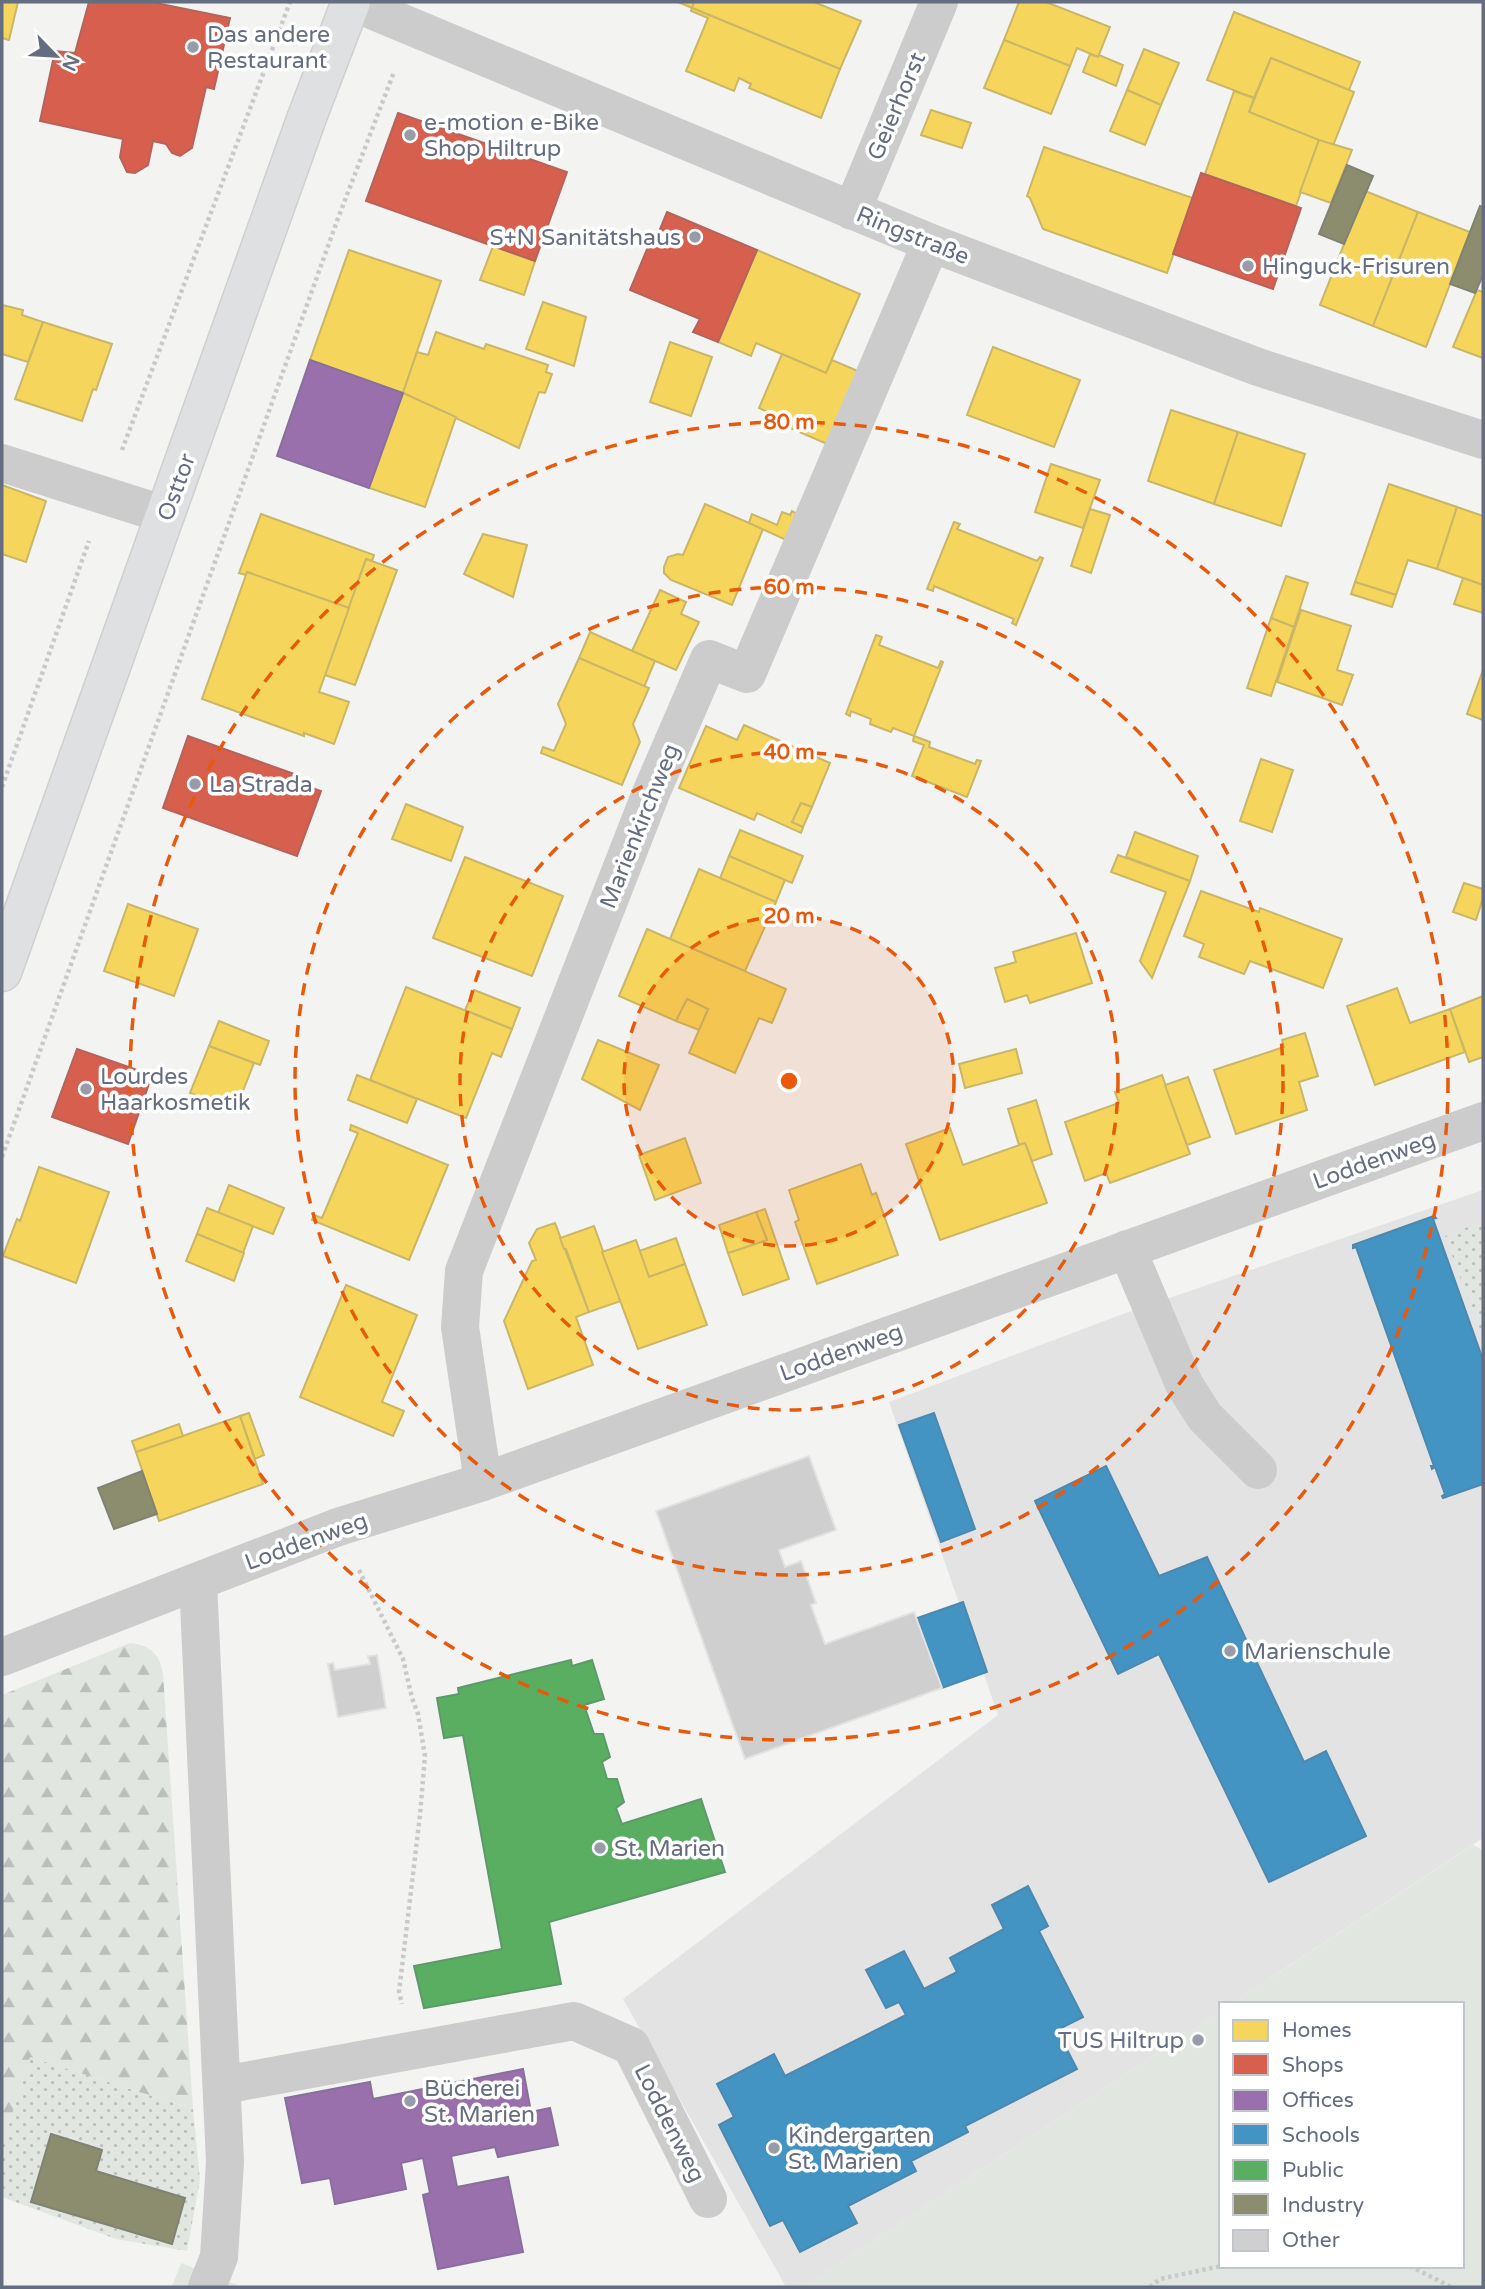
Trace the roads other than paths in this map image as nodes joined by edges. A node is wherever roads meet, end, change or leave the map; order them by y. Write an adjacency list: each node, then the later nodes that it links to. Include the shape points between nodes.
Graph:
1 (352, 2): 3 (street, Ringstraße); 7 (main road, Osttor)
2 (939, 2): 3 (street, Geierhorst)
3 (852, 211): 4 (street, Ringstraße)
4 (931, 243): 5 (street, Ringstraße, via 1258,367); 12 (street, Marienkirchweg, via 747,674 709,659 651,793 464,1271 460,1327)
5 (1483, 440)
6 (2, 463): 7 (street)
7 (166, 515): 8 (main road, Osttor)
8 (2, 972)
9 (1483, 1121): 10 (street, Loddenweg)
10 (1127, 1249): 11 (street, via 1184,1384 1205,1417); 12 (street, Loddenweg)
11 (1258, 1470)
12 (483, 1482): 13 (street, Loddenweg, via 338,1527)
13 (198, 1581): 14 (street, Loddenweg); 15 (street)
14 (2, 1657)
15 (223, 2085): 16 (street, Loddenweg, via 575,2021 631,2046); 17 (street, via 225,2162)
16 (708, 2199)
17 (213, 2272)

